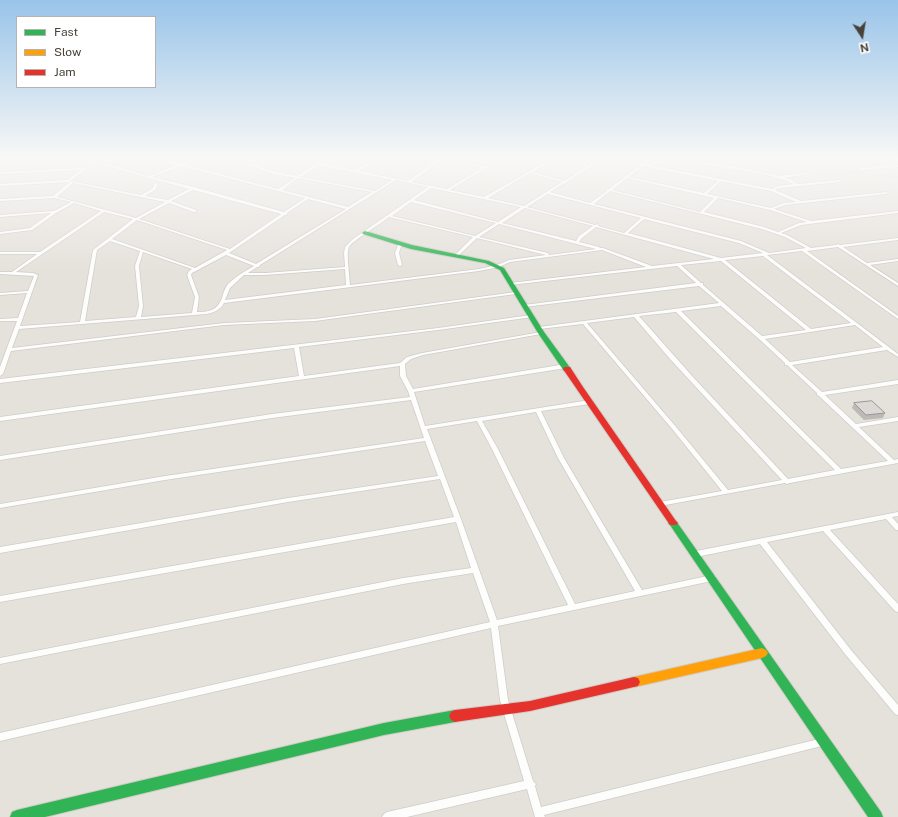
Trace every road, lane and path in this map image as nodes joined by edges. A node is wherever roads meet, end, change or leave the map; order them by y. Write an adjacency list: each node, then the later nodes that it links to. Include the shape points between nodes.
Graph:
1 (142, 196): 21 (street)
2 (176, 196): 21 (street)
3 (222, 196): 34 (street)
4 (300, 196): 18 (street)
5 (369, 196): 27 (street)
6 (418, 196): 22 (street)
7 (476, 196): 19 (street)
8 (488, 196): 19 (street)
9 (543, 196): 26 (street)
10 (560, 196): 25 (street)
11 (601, 196): 25 (street)
12 (634, 196): 32 (street)
13 (714, 196): 17 (street)
14 (786, 196): 24 (street)
15 (851, 196): 24 (street)
16 (54, 197): 20 (street); 23 (street)
17 (717, 197): 28 (street); 32 (street)
18 (307, 198): 27 (street); 34 (street)
19 (485, 198): 26 (street)
20 (0, 200)
21 (166, 201): 30 (street); 38 (street)
22 (412, 201): 36 (street); 39 (street)
23 (74, 202): 29 (street); 31 (street)
24 (800, 202): 28 (street)
25 (591, 204): 37 (street)
26 (525, 207): 39 (street); 41 (street)
27 (348, 208): 67 (street)
28 (772, 209): 40 (street)
29 (104, 210): 38 (street); 58 (street)
30 (195, 211)
31 (55, 212): 35 (street); 42 (street, via 31,229)
32 (702, 212): 45 (street)
33 (898, 212): 40 (street)
34 (286, 214): 56 (street)
35 (0, 216)
36 (389, 216): 43 (street); 46 (street)
37 (644, 217): 44 (street); 59 (street, via 740,242)
38 (136, 218): 47 (street); 56 (street)
39 (499, 222): 46 (street); 49 (street)
40 (810, 222): 45 (street)
41 (597, 225): 44 (street); 49 (street)
42 (0, 233)
43 (365, 233): 50 (street); 69 (street, via 347,247)
44 (626, 233): 62 (street)
45 (778, 233): 53 (street)
46 (476, 237): 60 (street); 61 (street)
47 (109, 239): 54 (street); 94 (street, via 95,250)
48 (898, 239): 51 (street)
49 (577, 242): 52 (street)
50 (400, 243): 61 (street); 65 (street, via 397,253)
51 (838, 245): 53 (street); 64 (street)
52 (602, 249): 60 (street); 70 (street)
53 (810, 249): 55 (street)
54 (142, 250): 71 (street); 90 (street, via 137,266 141,306)
55 (803, 250): 59 (street); 89 (street)
56 (228, 251): 67 (street); 71 (street)
57 (0, 253): 58 (street)
58 (40, 253): 72 (street)
59 (766, 254): 62 (street); 95 (street)
60 (551, 255): 68 (street, via 509,261)
61 (456, 256): 68 (street)
62 (722, 260): 66 (street); 98 (street)
63 (898, 260): 64 (street)
64 (866, 264): 77 (street)
65 (400, 265)
66 (678, 265): 70 (street); 76 (street)
67 (258, 266): 74 (street)
68 (498, 266): 75 (street); 78 (street)
69 (347, 268): 74 (street); 78 (street)
70 (654, 268): 75 (street)
71 (195, 269): 86 (street, via 189,274 197,297)
72 (14, 272): 73 (street); 79 (street, via 36,275)
73 (0, 273)
74 (243, 274): 82 (street, via 226,290)
75 (510, 284): 80 (street)
76 (701, 284): 83 (street); 84 (street)
77 (898, 285)
78 (348, 287): 82 (street)
79 (28, 292): 81 (street); 91 (street)
80 (516, 293): 84 (street); 102 (street, via 315,320 224,324)
81 (0, 294)
82 (223, 302): 86 (street, via 215,311)
83 (723, 304): 85 (street); 99 (street)
84 (524, 306): 88 (street)
85 (677, 310): 87 (street); 123 (street)
86 (194, 314): 90 (street)
87 (635, 315): 93 (street); 125 (street, via 664,351)
88 (531, 316): 97 (street); 100 (street)
89 (897, 316)
90 (138, 318): 94 (street)
91 (20, 319): 92 (street); 96 (street)
92 (0, 320)
93 (584, 322): 97 (street); 126 (street, via 676,429)
94 (82, 323): 96 (street)
95 (855, 324): 98 (street); 101 (street)
96 (18, 328): 102 (street)
97 (540, 330): 104 (street, via 422,354 409,358); 106 (street)
98 (810, 331): 99 (street)
99 (761, 338): 105 (street)
100 (296, 346): 108 (street); 109 (street)
101 (888, 348): 103 (street); 105 (street)
102 (8, 350): 107 (street)
103 (898, 356)
104 (402, 364): 108 (street); 111 (street, via 403,376)
105 (787, 364): 112 (street)
106 (566, 366): 111 (street); 113 (street)
107 (0, 374)
108 (302, 377): 115 (street)
109 (0, 381)
110 (898, 382): 112 (street)
111 (412, 394): 119 (street); 121 (street)
112 (819, 394): 118 (street)
113 (590, 402): 114 (street); 127 (street)
114 (538, 410): 116 (street); 139 (street, via 561,458)
115 (0, 419)
116 (478, 419): 119 (street); 141 (street)
117 (898, 419): 118 (street)
118 (855, 426): 122 (street)
119 (422, 428): 120 (street)
120 (426, 439): 124 (street); 128 (street, via 149,480)
121 (0, 458)
122 (896, 462): 123 (street)
123 (840, 472): 125 (street)
124 (442, 477): 131 (street); 135 (street, via 288,500)
125 (787, 482): 126 (street)
126 (726, 492): 127 (street)
127 (660, 504): 136 (street)
128 (0, 506)
129 (898, 514): 130 (street)
130 (887, 516): 132 (street); 133 (street)
131 (458, 518): 137 (street); 140 (street)
132 (898, 528)
133 (825, 529): 134 (street); 142 (street)
134 (762, 541): 136 (street); 147 (street, via 848,652)
135 (0, 550)
136 (696, 554): 138 (street)
137 (475, 570): 143 (street); 145 (street)
138 (712, 578): 139 (street); 144 (street)
139 (640, 593): 141 (street)
140 (0, 599)
141 (573, 607): 143 (street)
142 (898, 609)
143 (494, 624): 146 (street); 148 (street)
144 (762, 653): 146 (street, via 530,706); 149 (street)
145 (0, 661)
146 (507, 709): 150 (street); 152 (street, via 384,729)
147 (898, 711)
148 (0, 737)
149 (823, 742): 151 (street, via 695,772); 154 (street)
150 (531, 784): 151 (street); 153 (street)
151 (539, 814)
152 (17, 817)
153 (388, 817)
154 (876, 817)

